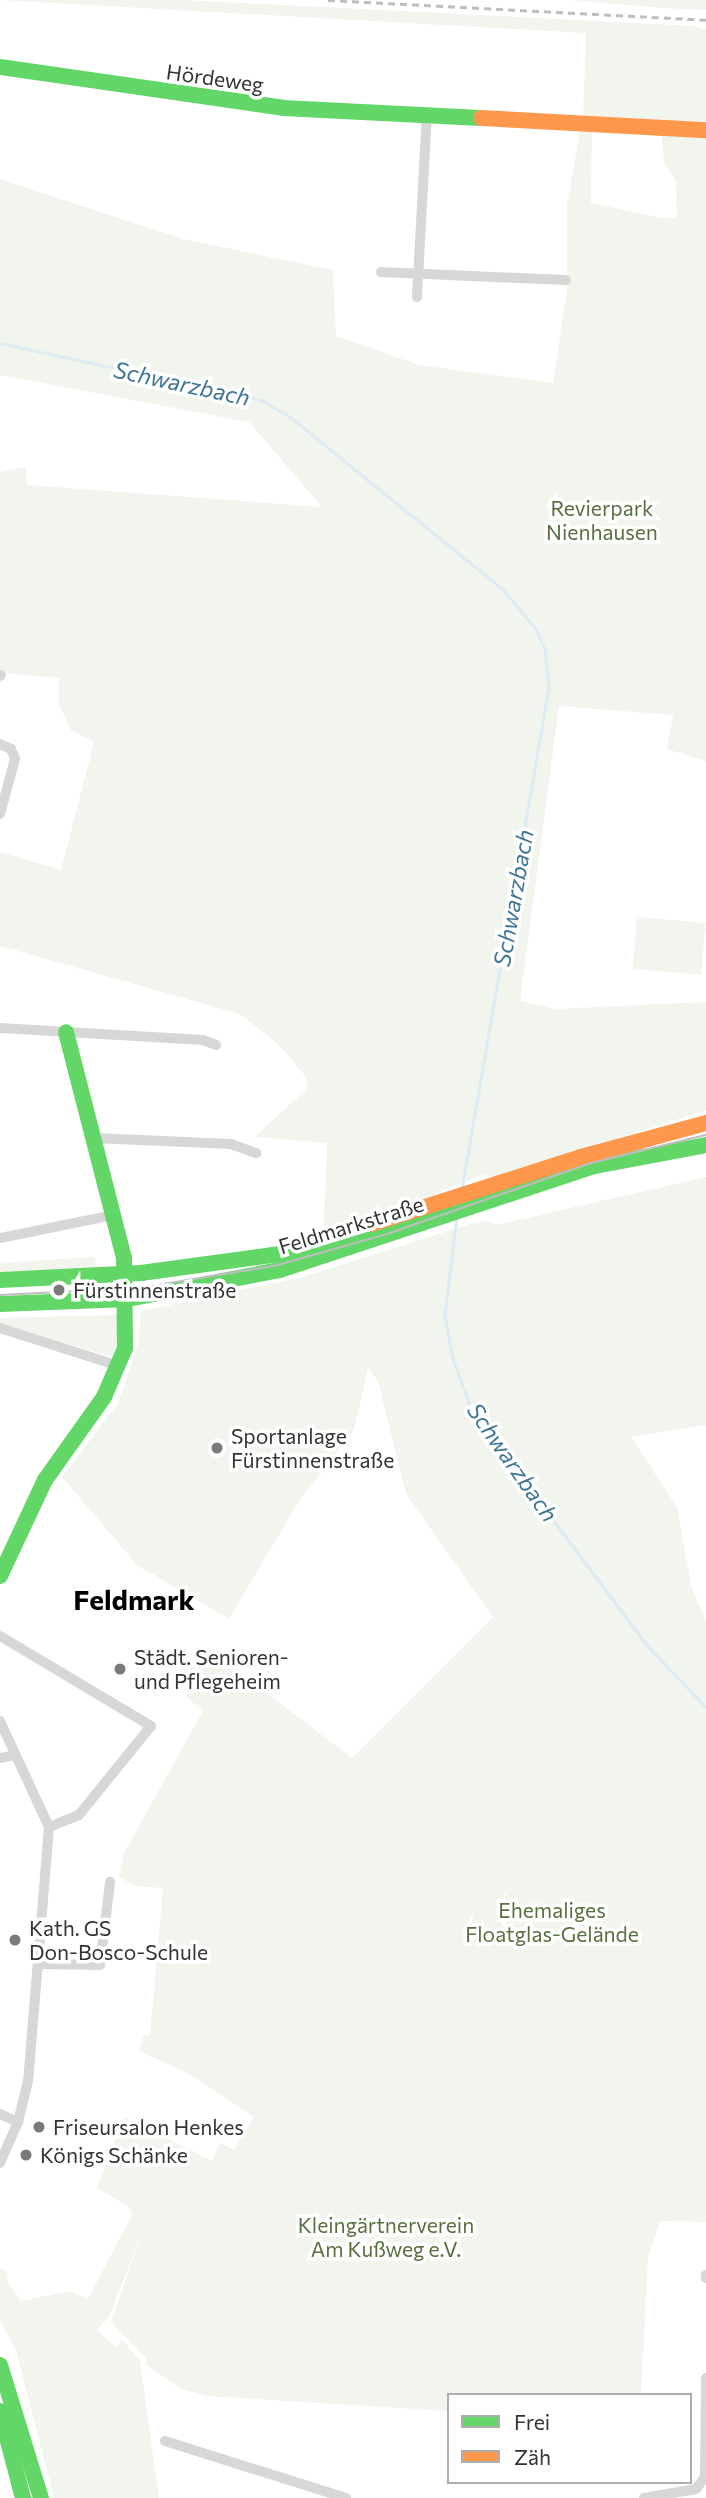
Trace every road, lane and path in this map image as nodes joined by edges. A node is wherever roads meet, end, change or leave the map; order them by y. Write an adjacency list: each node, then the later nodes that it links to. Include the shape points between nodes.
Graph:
1 (0, 67): 2 (street, Hördeweg, via 254,105)
2 (427, 114): 3 (street, Hördeweg); 5 (street)
3 (706, 130)
4 (381, 272): 5 (street)
5 (419, 276): 6 (street); 7 (street)
6 (566, 280)
7 (417, 297)
8 (0, 744): 9 (street, via 11,749 15,759)
9 (0, 814)
10 (0, 1028): 11 (street)
11 (66, 1032): 12 (street, via 203,1040); 14 (street)
12 (216, 1045)
13 (706, 1123): 17 (street, Feldmarkstraße, via 581,1157)
14 (94, 1138): 16 (street, via 230,1144); 19 (street)
15 (706, 1146): 17 (street, Feldmarkstraße, via 595,1166)
16 (256, 1153)
17 (474, 1200): 18 (street, Feldmarkstraße)
18 (449, 1209): 21 (street, Feldmarkstraße, via 273,1256); 23 (street, Feldmarkstraße, via 280,1270)
19 (113, 1215): 20 (street); 21 (street)
20 (0, 1238)
21 (126, 1274): 22 (street, Feldmarkstraße); 23 (street)
22 (0, 1280)
23 (128, 1299): 24 (street, Feldmarkstraße); 26 (street, via 125,1348)
24 (0, 1304)
25 (0, 1328): 26 (street)
26 (119, 1366): 27 (street, via 104,1397 45,1480)
27 (0, 1576)
28 (0, 1636): 29 (street)
29 (6, 1643): 33 (street, via 151,1726 79,1815)
30 (0, 1721): 31 (street)
31 (16, 1755): 32 (street); 33 (street)
32 (0, 1758)
33 (49, 1827): 35 (street)
34 (110, 1882): 35 (street, via 100,1965)
35 (39, 1964): 37 (street, via 28,2081)
36 (0, 2114): 37 (street)
37 (18, 2122): 38 (street)
38 (0, 2163)
39 (0, 2365): 44 (street)
40 (706, 2378): 46 (street, via 705,2477 696,2488)
41 (0, 2411): 43 (street)
42 (165, 2441): 45 (street)
43 (23, 2498)
44 (41, 2498)
45 (346, 2498)
46 (644, 2498)

